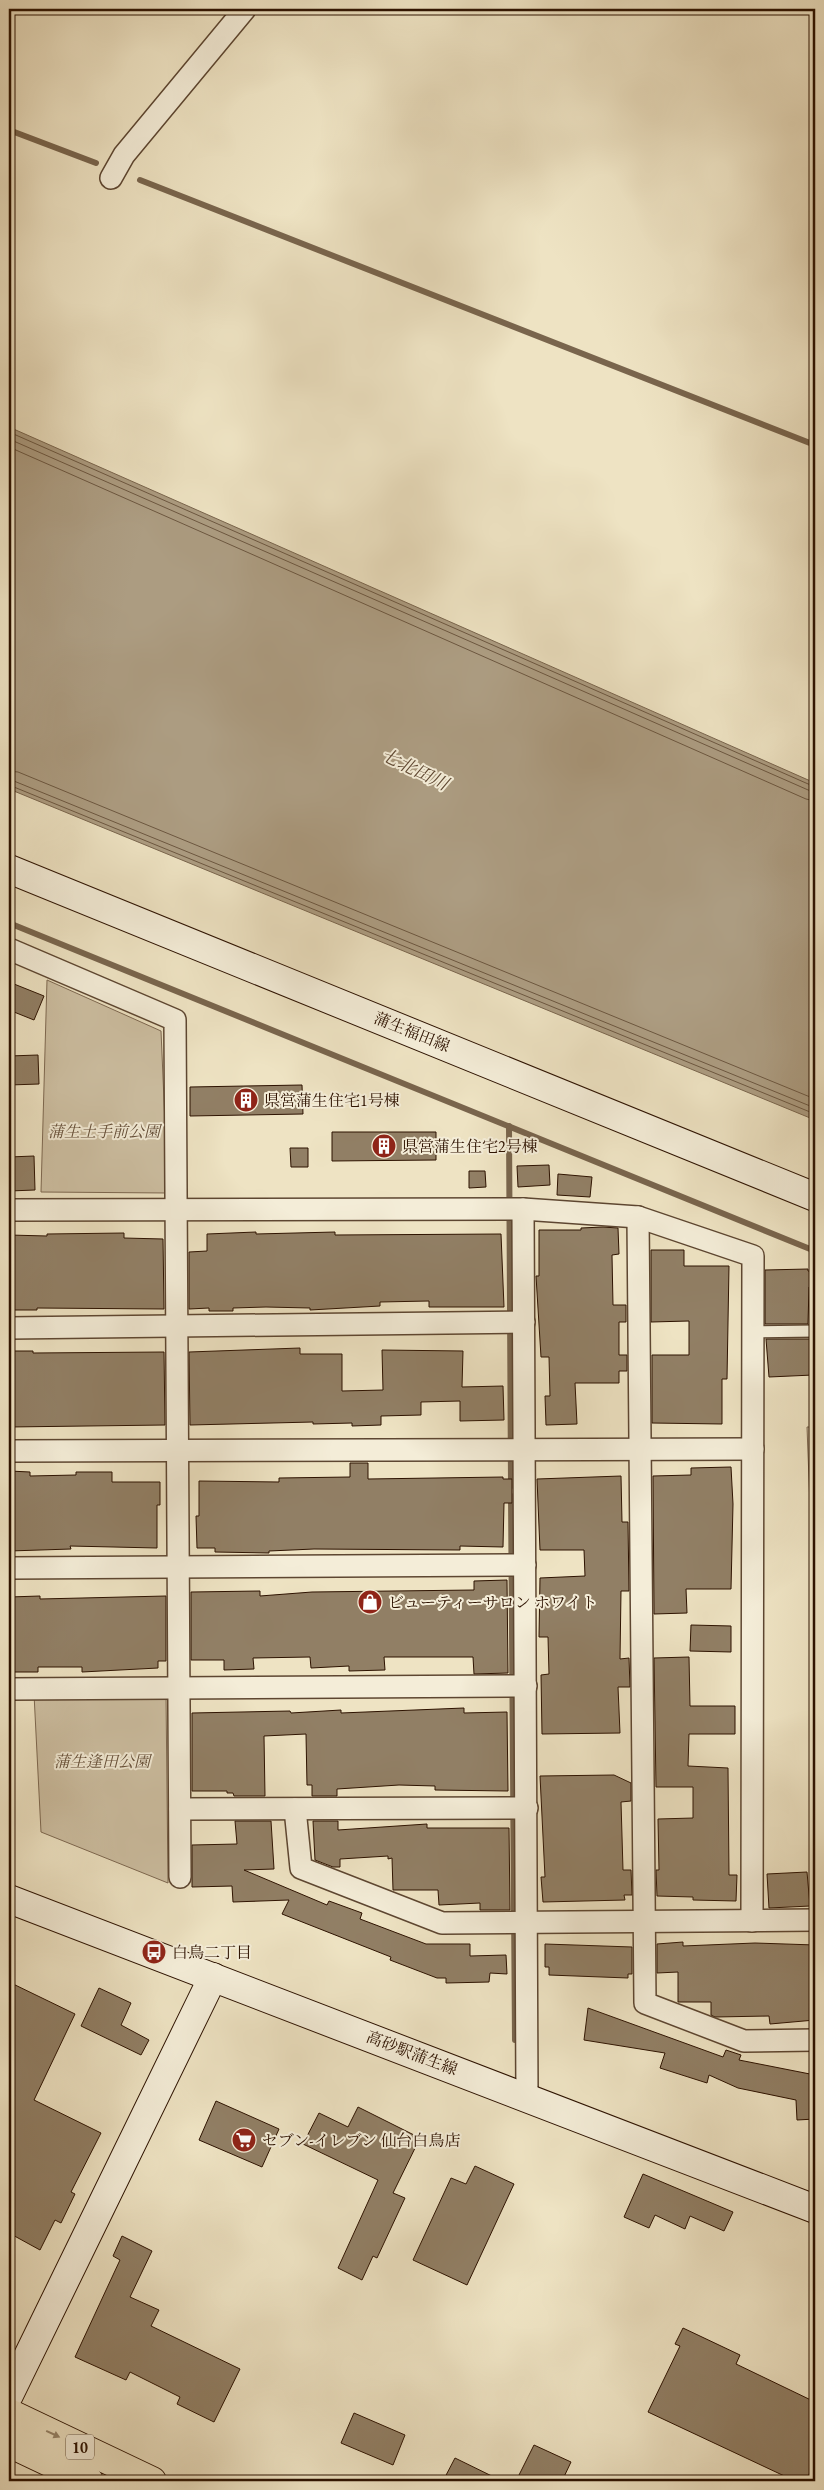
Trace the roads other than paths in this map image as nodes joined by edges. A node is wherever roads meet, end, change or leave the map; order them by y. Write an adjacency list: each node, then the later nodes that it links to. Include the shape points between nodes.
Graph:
1 (245, 9): 2 (street, via 124,155)
2 (111, 178)
3 (9, 868): 5 (street, 蒲生福田線)
4 (9, 949): 8 (street, via 175,1020)
5 (815, 1197)
6 (514, 1209): 8 (street); 9 (street); 10 (street)
7 (9, 1210): 8 (street)
8 (176, 1210): 11 (street)
9 (638, 1217): 14 (street, via 753,1256); 16 (street)
10 (515, 1322): 11 (street); 15 (street)
11 (177, 1326): 12 (street); 19 (street)
12 (9, 1328)
13 (815, 1331): 14 (lane)
14 (753, 1332): 17 (street)
15 (515, 1449): 16 (street); 19 (street); 20 (street)
16 (641, 1449): 17 (street); 33 (street)
17 (753, 1449): 32 (street)
18 (9, 1451): 19 (street)
19 (178, 1451): 22 (street)
20 (517, 1565): 22 (street); 23 (street)
21 (9, 1568): 22 (street)
22 (178, 1568): 24 (street)
23 (517, 1686): 24 (street); 27 (street)
24 (179, 1688): 25 (street); 28 (street)
25 (9, 1689)
26 (295, 1808): 27 (street); 28 (street); 34 (street, via 301,1868 442,1923)
27 (518, 1808): 34 (street)
28 (180, 1809): 29 (street)
29 (180, 1878)
30 (9, 1899): 35 (street, 高砂駅蒲生線)
31 (815, 1920): 32 (street)
32 (752, 1921): 33 (street)
33 (645, 1922): 34 (street); 36 (street, via 645,2002 744,2041)
34 (519, 1923): 37 (street)
35 (213, 1977): 37 (street, 高砂駅蒲生線); 39 (street)
36 (815, 2040)
37 (527, 2096): 38 (street, 高砂駅蒲生線)
38 (815, 2209)
39 (9, 2395)
40 (9, 2413): 43 (main road, 10, one-way to 43)
41 (9, 2443): 42 (main road, 10)
42 (89, 2481)
43 (152, 2481)

